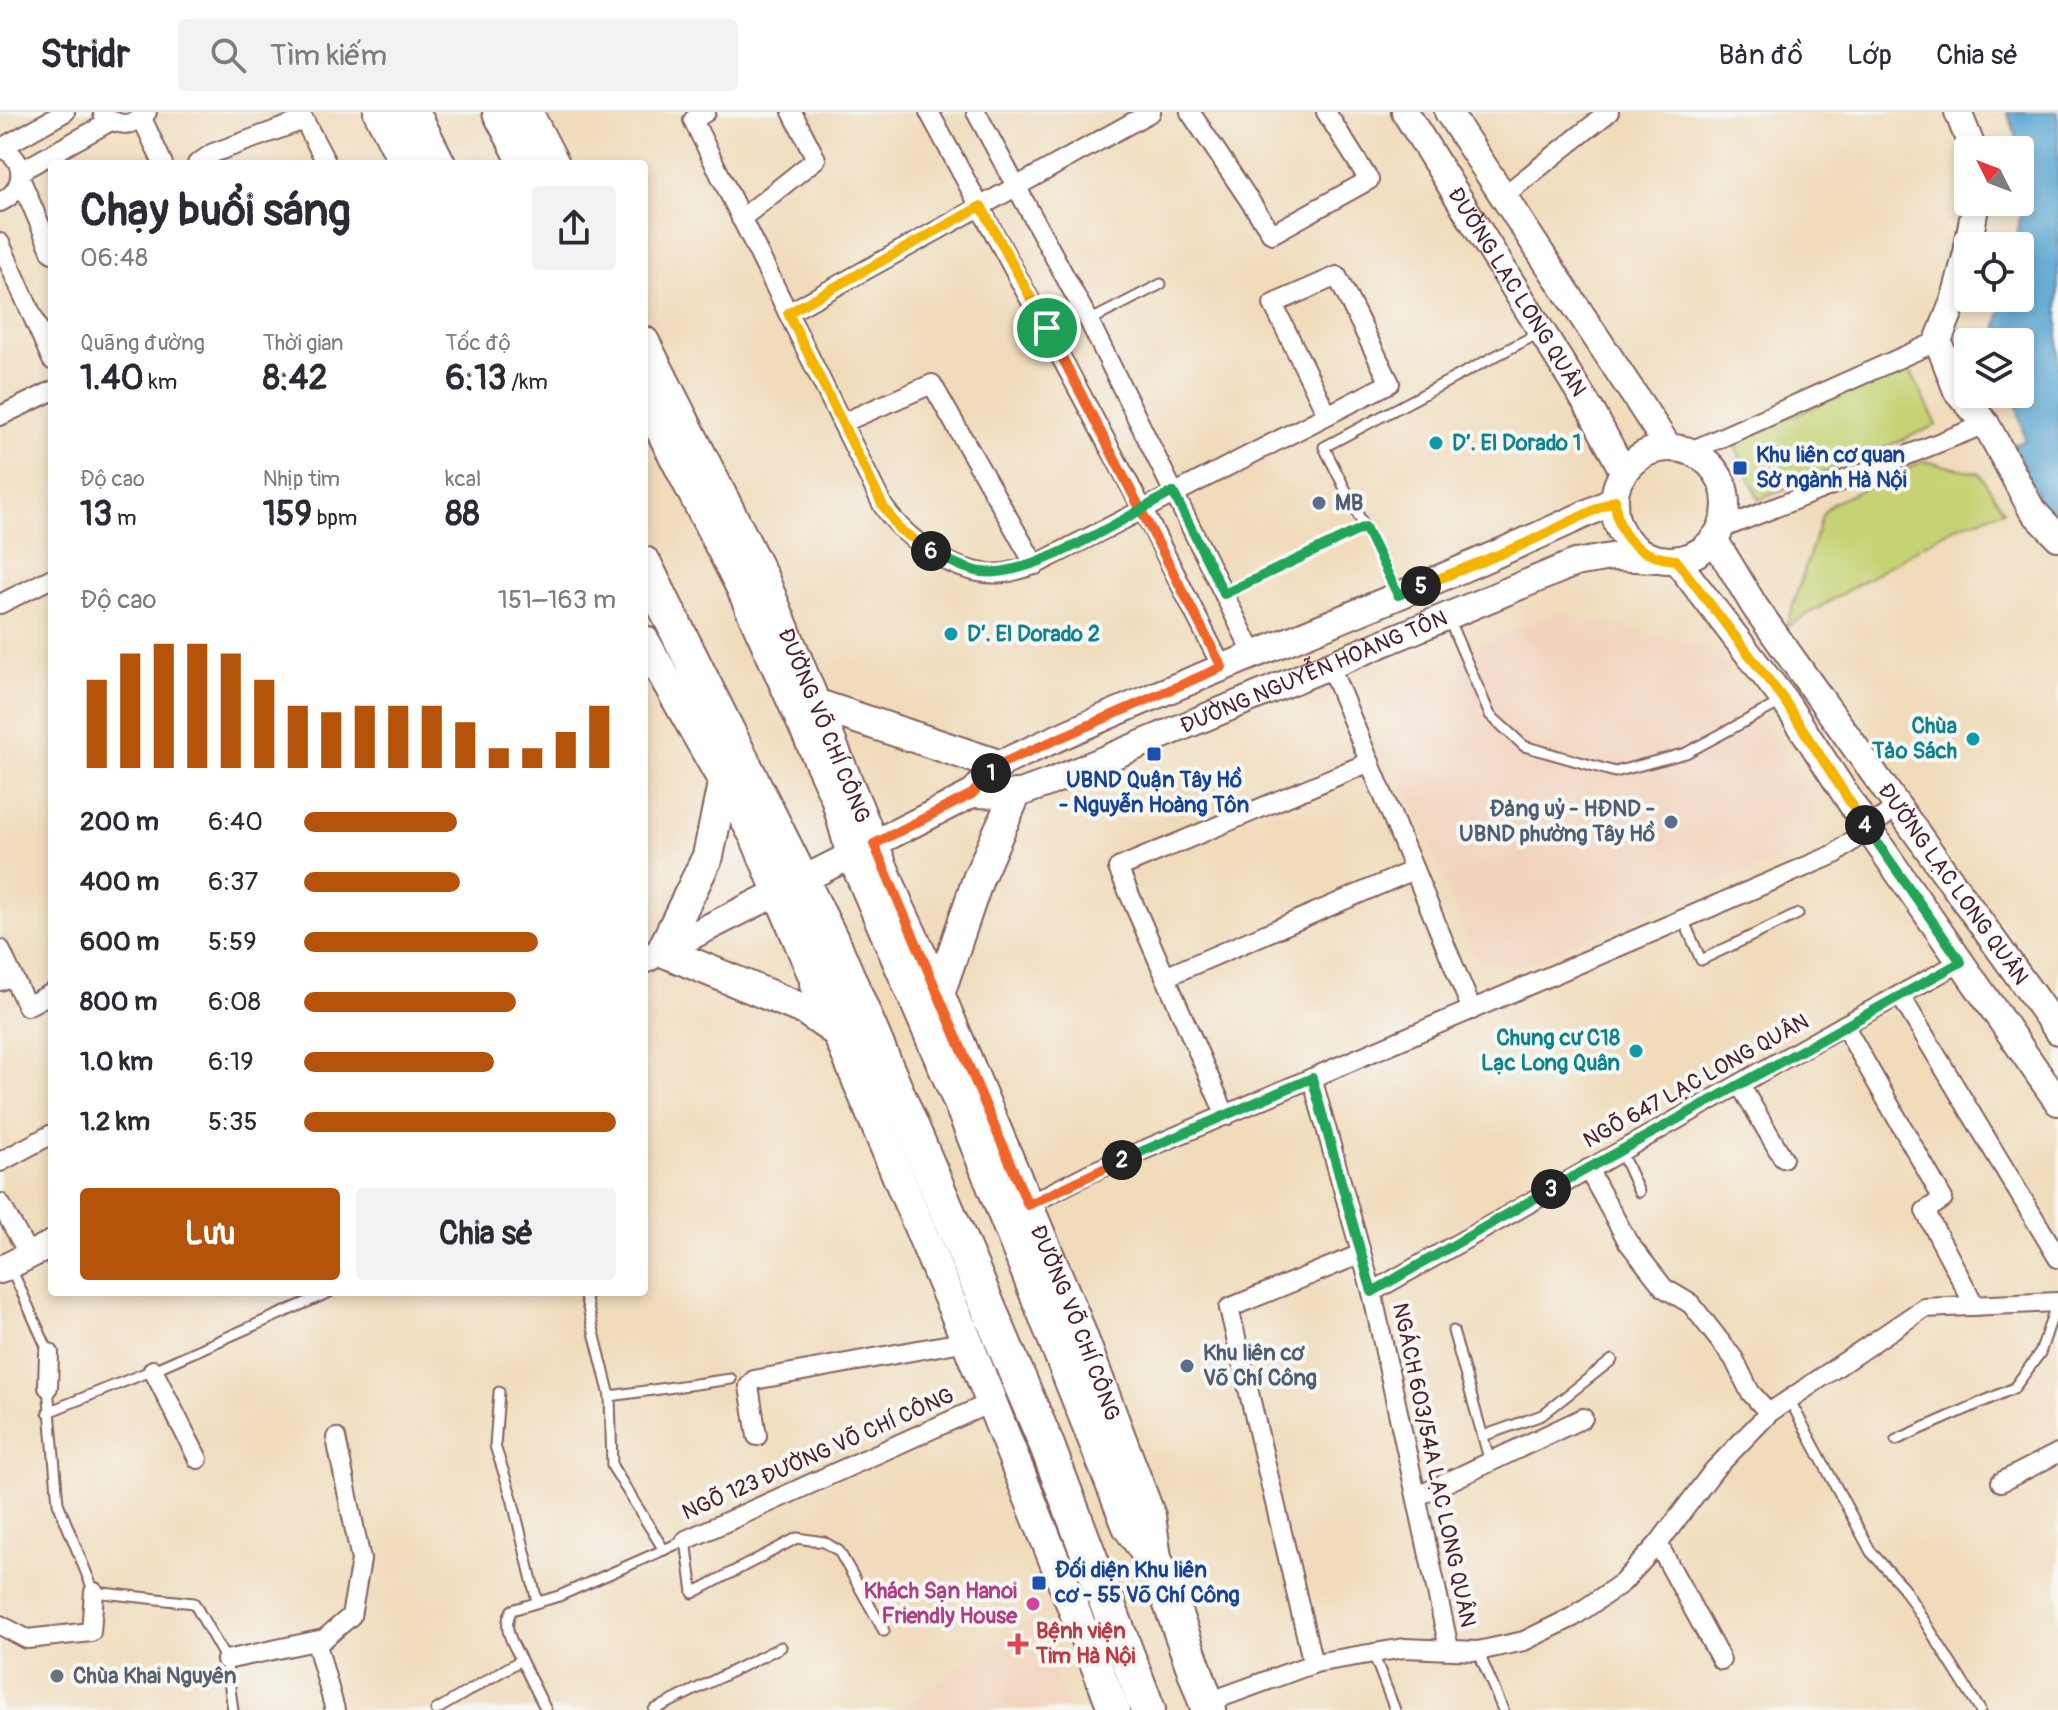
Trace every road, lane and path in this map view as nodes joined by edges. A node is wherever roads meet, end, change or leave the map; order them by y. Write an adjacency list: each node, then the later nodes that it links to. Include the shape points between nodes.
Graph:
1 (65, 112): 20 (street)
2 (379, 112): 24 (main road)
3 (412, 112): 25 (highway)
4 (500, 112): 26 (highway)
5 (527, 112): 27 (main road)
6 (706, 112): 33 (street, via 693,120)
7 (792, 112): 33 (street, via 816,159)
8 (929, 112): 32 (street)
9 (976, 112): 29 (street)
10 (1151, 112): 29 (street)
11 (1190, 112): 12 (street, via 1272,234 1369,180)
12 (1326, 112)
13 (1405, 112): 40 (main road, ĐƯỜNG LẠC LONG QUÂN)
14 (1448, 112): 30 (main road, ĐƯỜNG LẠC LONG QUÂN)
15 (1609, 112): 30 (street)
16 (1958, 112): 19 (main road)
17 (144, 115): 18 (street, via 123,124); 21 (street)
18 (106, 116): 28 (street)
19 (1967, 136)
20 (1, 148): 28 (street, via 12,154)
21 (161, 160)
22 (203, 160): 23 (street, via 304,120)
23 (325, 160)
24 (403, 160)
25 (436, 160)
26 (525, 160)
27 (552, 160)
28 (21, 175): 31 (street, via 15,193); 35 (street)
29 (1016, 188): 32 (street); 39 (street)
30 (1502, 197): 50 (main road, ĐƯỜNG LẠC LONG QUÂN)
31 (0, 202)
32 (981, 206): 38 (street); 54 (street)
33 (741, 219): 38 (street)
34 (0, 243): 43 (street)
35 (48, 243)
36 (1161, 284): 39 (lane)
37 (1954, 301): 41 (main road)
38 (788, 313): 48 (street)
39 (1089, 321): 52 (street)
40 (1542, 331): 51 (main road, ĐƯỜNG LẠC LONG QUÂN); 55 (lane, via 1324,447)
41 (1938, 341): 49 (main road, via 1957,391); 50 (street)
42 (648, 350): 71 (main road, ĐƯỜNG VÕ CHÍ CÔNG, via 763,578)
43 (48, 351)
44 (48, 393): 47 (street)
45 (648, 400): 75 (highway, ĐƯỜNG VÕ CHÍ CÔNG)
46 (1327, 414): 46 (street, via 1390,383 1337,276 1273,304); 52 (street)
47 (0, 416)
48 (842, 423): 59 (street, via 883,506 918,544 979,572 1005,573); 59 (street, via 932,384)
49 (1986, 424): 56 (street); 57 (main road, via 2032,510)
50 (1680, 450): 51 (main road, via 1636,460); 56 (main road, via 1715,469 1723,484 1727,500)
51 (1624, 473): 53 (main road)
52 (1173, 492): 54 (street); 62 (street)
53 (1615, 500): 58 (main road, via 1615,516 1631,544); 63 (main road, ĐƯỜNG NGUYỄN HOÀNG TÔN, via 1520,546)
54 (1142, 508): 59 (street); 69 (street)
55 (1365, 527): 62 (lane); 63 (lane)
56 (1717, 534): 58 (main road, via 1703,549); 78 (main road, ĐƯỜNG LẠC LONG QUÂN, via 1747,595)
57 (2058, 537)
58 (1667, 559): 65 (main road, ĐƯỜNG NGUYỄN HOÀNG TÔN, via 1611,557 1575,563); 70 (main road, ĐƯỜNG LẠC LONG QUÂN)
59 (1035, 565)
60 (648, 573): 83 (highway)
61 (48, 580): 64 (street)
62 (1224, 594): 67 (street)
63 (1398, 595): 67 (main road, ĐƯỜNG NGUYỄN HOÀNG TÔN)
64 (0, 604)
65 (1448, 618): 68 (main road, ĐƯỜNG NGUYỄN HOÀNG TÔN); 70 (lane, via 1490,715 1524,746 1615,772 1686,753)
66 (648, 648): 74 (main road)
67 (1253, 653): 69 (main road, ĐƯỜNG NGUYỄN HOÀNG TÔN)
68 (1329, 664): 72 (street); 77 (main road, ĐƯỜNG NGUYỄN HOÀNG TÔN)
69 (1222, 667): 73 (main road, ĐƯỜNG NGUYỄN HOÀNG TÔN)
70 (1784, 700): 79 (main road, ĐƯỜNG LẠC LONG QUÂN)
71 (818, 705): 73 (main road); 75 (main road, ĐƯỜNG VÕ CHÍ CÔNG)
72 (1370, 762): 82 (street); 91 (street, via 1118,868)
73 (998, 765): 76 (main road, ĐƯỜNG NGUYỄN HOÀNG TÔN)
74 (724, 779): 80 (main road); 89 (main road, via 708,856)
75 (840, 783): 81 (highway, ĐƯỜNG VÕ CHÍ CÔNG)
76 (972, 794): 77 (main road, ĐƯỜNG NGUYỄN HOÀNG TÔN); 81 (main road, ĐƯỜNG NGUYỄN HOÀNG TÔN)
77 (1015, 795): 94 (main road, via 978,879)
78 (1899, 805): 79 (street); 99 (main road, ĐƯỜNG LẠC LONG QUÂN)
79 (1868, 829): 86 (street, via 1835,854); 90 (main road, ĐƯỜNG LẠC LONG QUÂN)
80 (755, 836): 83 (highway)
81 (864, 849): 83 (main road, ĐƯỜNG NGUYỄN HOÀNG TÔN); 84 (highway); 147 (highway, ĐƯỜNG VÕ CHÍ CÔNG, via 1130,1526)
82 (1414, 870): 91 (street); 97 (street)
83 (791, 886): 88 (highway); 89 (main road, ĐƯỜNG NGUYỄN HOÀNG TÔN); 93 (main road)
84 (898, 905): 94 (main road, ĐƯỜNG VÕ CHÍ CÔNG)
85 (1798, 914): 86 (lane, via 1701,960)
86 (1683, 919): 97 (street)
87 (0, 949): 92 (street)
88 (836, 950): 93 (highway); 168 (highway, via 1046,1443)
89 (653, 955): 100 (main road, via 805,1010)
90 (1961, 962): 96 (street, NGÕ 647 LẠC LONG QUÂN); 103 (main road, ĐƯỜNG LẠC LONG QUÂN)
91 (1165, 977): 104 (street)
92 (6, 978): 95 (street, via 27,1006)
93 (817, 984): 100 (main road)
94 (939, 994): 112 (main road, ĐƯỜNG VÕ CHÍ CÔNG)
95 (48, 995)
96 (1900, 995): 98 (street, NGÕ 647 LẠC LONG QUÂN); 114 (street)
97 (1472, 1010): 101 (street)
98 (1844, 1025): 102 (street, NGÕ 647 LẠC LONG QUÂN); 120 (street, via 1943,1199 1925,1211)
99 (2058, 1031)
100 (837, 1032): 122 (main road)
101 (1312, 1078): 104 (street); 113 (street, NGÁCH 603/54A LẠC LONG QUÂN)
102 (1740, 1085): 106 (street, NGÕ 647 LẠC LONG QUÂN); 107 (street)
103 (2058, 1102)
104 (1226, 1116): 112 (street)
105 (48, 1136): 108 (street)
106 (1620, 1150): 109 (street, NGÕ 647 LẠC LONG QUÂN); 110 (lane)
107 (1783, 1158)
108 (0, 1162)
109 (1588, 1169): 116 (street, NGÕ 647 LẠC LONG QUÂN); 133 (street, via 1628,1242 1664,1288 1691,1304)
110 (1639, 1192)
111 (0, 1203): 115 (street)
112 (1028, 1205): 147 (main road, ĐƯỜNG VÕ CHÍ CÔNG, via 1150,1516)
113 (1361, 1254): 116 (street, NGÁCH 603/54A LẠC LONG QUÂN); 160 (street, via 1229,1308)
114 (2058, 1258)
115 (23, 1259): 123 (lane)
116 (1372, 1292): 143 (street, NGÁCH 603/54A LẠC LONG QUÂN)
117 (321, 1296): 125 (lane)
118 (585, 1296): 129 (lane)
119 (2058, 1302): 120 (street); 138 (lane, via 2040,1353 2014,1388)
120 (1975, 1306): 130 (street, via 1924,1308)
121 (1453, 1331): 136 (lane)
122 (967, 1341): 131 (main road); 135 (street, via 754,1380 749,1386)
123 (49, 1353): 127 (street)
124 (1612, 1360): 136 (lane, via 1542,1415)
125 (153, 1370): 132 (lane); 140 (street)
126 (731, 1379): 129 (lane)
127 (48, 1387): 132 (lane)
128 (499, 1392): 149 (lane, via 495,1446)
129 (610, 1396): 146 (lane, via 612,1466)
130 (1789, 1399): 133 (street); 171 (lane, via 1871,1552 1903,1587)
131 (992, 1402): 144 (street, NGÕ 123 ĐƯỜNG VÕ CHÍ CÔNG); 167 (main road)
132 (48, 1412): 148 (lane, via 58,1503)
133 (1769, 1413): 145 (street, via 1689,1500)
134 (1583, 1418): 141 (street)
135 (757, 1436)
136 (1483, 1436): 141 (lane)
137 (336, 1438): 152 (street, via 361,1560 351,1616)
138 (1896, 1440)
139 (2058, 1453): 142 (street)
140 (198, 1459)
141 (1490, 1462): 143 (street)
142 (2001, 1482)
143 (1418, 1496): 154 (street, NGÁCH 603/54A LẠC LONG QUÂN)
144 (686, 1540): 146 (lane, NGÕ 123 ĐƯỜNG VÕ CHÍ CÔNG); 151 (lane, via 693,1593 797,1538 824,1542 839,1551)
145 (1658, 1544): 155 (street, via 1622,1583 1573,1617 1524,1641); 159 (street)
146 (664, 1550): 149 (lane, NGÕ 123 ĐƯỜNG VÕ CHÍ CÔNG)
147 (1157, 1565): 161 (highway, ĐƯỜNG VÕ CHÍ CÔNG)
148 (94, 1592): 150 (street, via 91,1632 27,1639); 157 (lane, via 194,1603)
149 (537, 1601): 158 (lane, NGÕ 123 ĐƯỜNG VÕ CHÍ CÔNG, via 512,1610 506,1619)
150 (0, 1625)
151 (884, 1631)
152 (316, 1641): 157 (street); 163 (street)
153 (781, 1647): 166 (lane)
154 (1449, 1648): 155 (street); 156 (street)
155 (1478, 1651): 170 (lane)
156 (1373, 1653): 160 (street); 169 (lane)
157 (226, 1660): 162 (lane)
158 (521, 1660): 164 (lane); 165 (lane)
159 (1721, 1660)
160 (1313, 1664): 161 (street)
161 (1208, 1706)
162 (233, 1710)
163 (335, 1710)
164 (436, 1710)
165 (546, 1710)
166 (654, 1710)
167 (1114, 1710)
168 (1148, 1710)
169 (1395, 1710)
170 (1503, 1710)
171 (1980, 1710)

